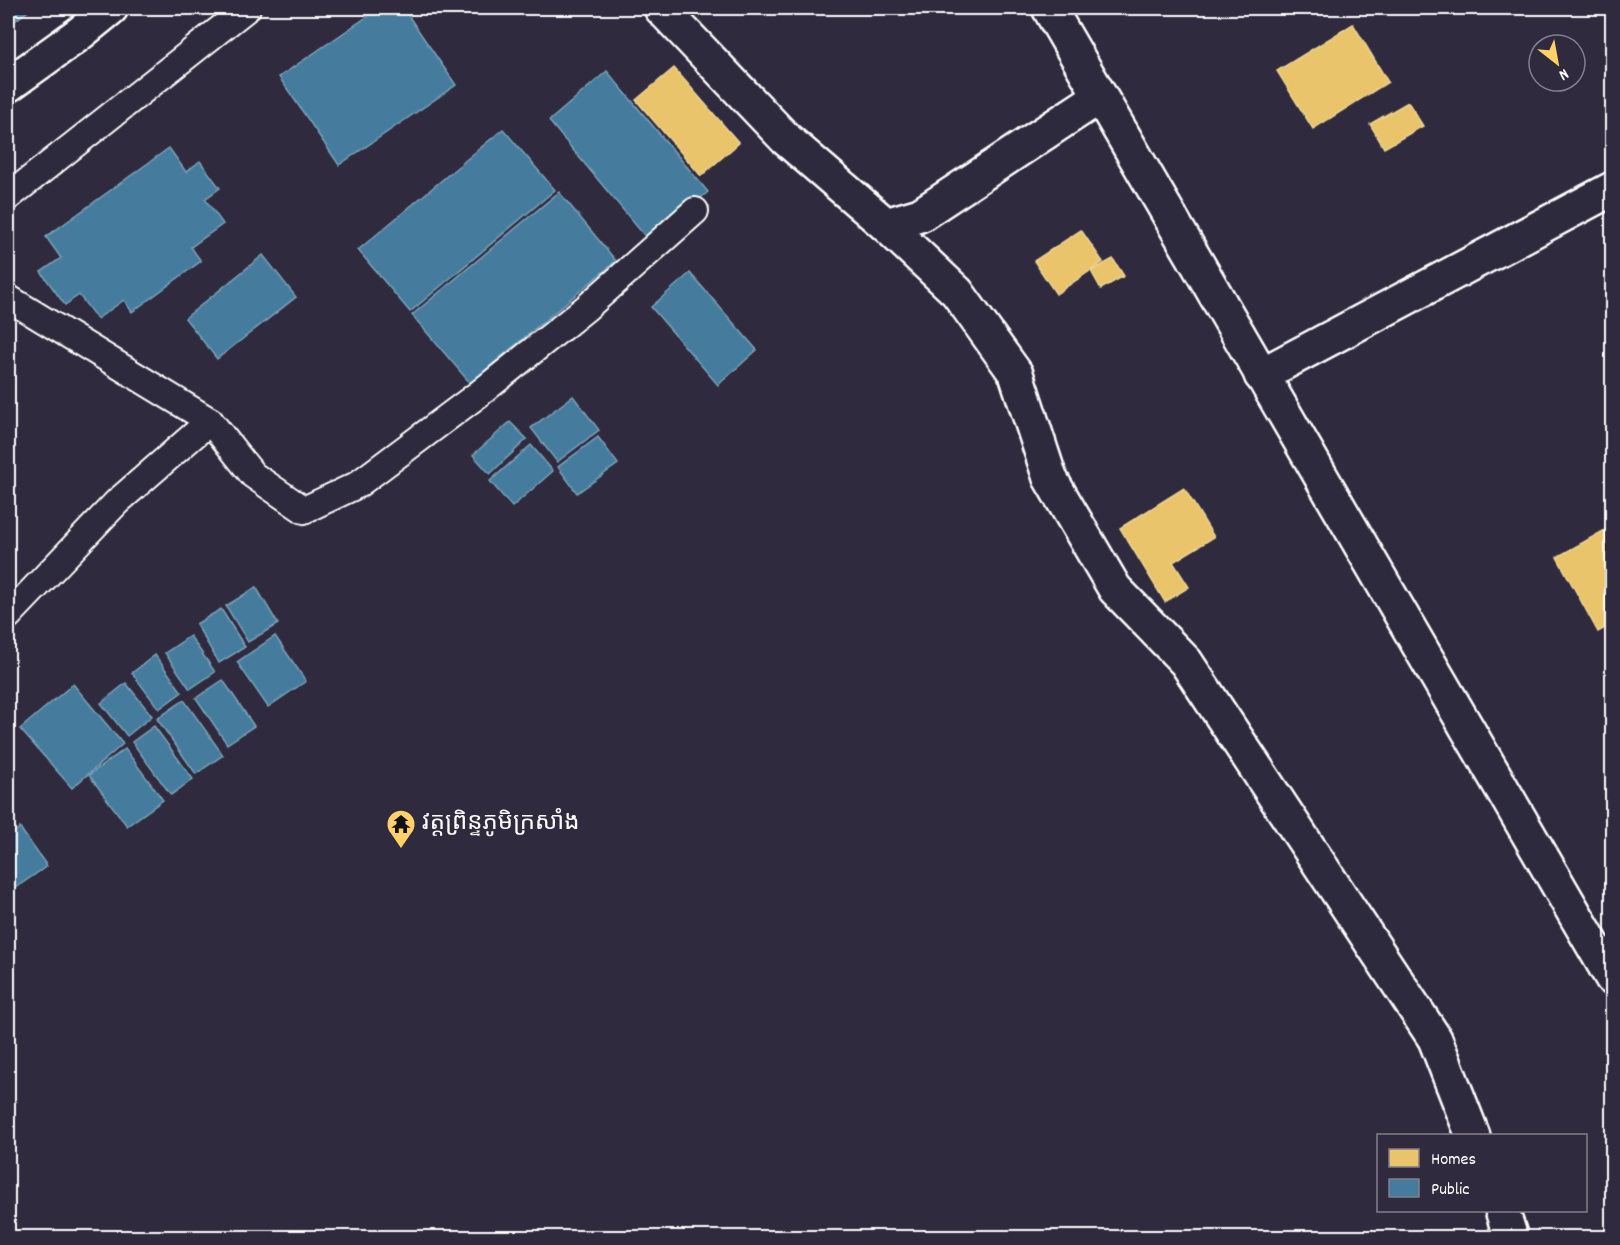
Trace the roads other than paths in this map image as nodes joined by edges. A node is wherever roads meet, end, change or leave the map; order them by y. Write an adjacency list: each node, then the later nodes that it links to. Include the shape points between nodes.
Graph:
1 (111, 8): 5 (street)
2 (247, 8): 8 (lane)
3 (661, 8): 10 (street, via 786,140)
4 (1049, 8): 6 (street)
5 (8, 85)
6 (1099, 97): 10 (street, via 920,215); 12 (street)
7 (1612, 189): 12 (street)
8 (8, 197)
9 (694, 211): 13 (lane, via 586,308 480,393 357,485 304,510 253,475)
10 (886, 225): 16 (street, via 957,292 1016,374 1050,478 1115,589 1186,662 1435,1040)
11 (8, 298): 13 (lane)
12 (1262, 375): 15 (street)
13 (210, 421): 14 (lane, via 117,502)
14 (8, 616)
15 (1612, 978)
16 (1472, 1134)
17 (1503, 1212): 18 (street)
18 (1511, 1238)

